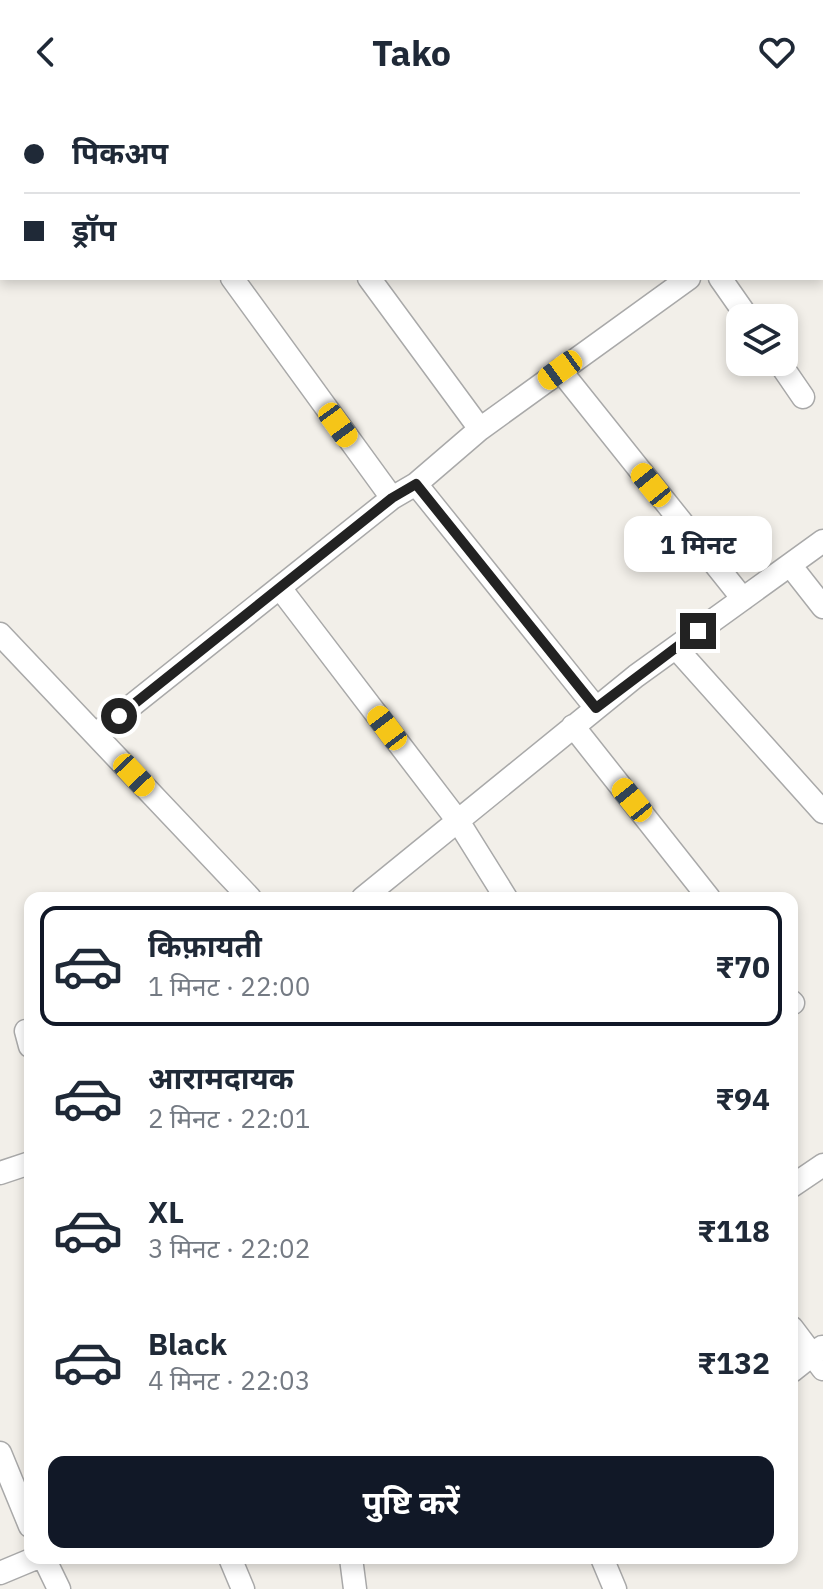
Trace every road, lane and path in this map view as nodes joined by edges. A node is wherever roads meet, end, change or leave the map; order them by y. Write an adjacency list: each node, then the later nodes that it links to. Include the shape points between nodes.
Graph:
1 (233, 280): 11 (street)
2 (370, 280): 9 (street)
3 (686, 280): 6 (street)
4 (721, 280): 5 (street)
5 (738, 304)
6 (560, 370): 9 (street); 15 (street)
7 (789, 376): 8 (street)
8 (803, 397)
9 (480, 429): 10 (street)
10 (416, 484): 11 (street); 19 (street)
11 (392, 498): 14 (street)
12 (823, 541): 13 (street)
13 (790, 565): 15 (street); 16 (street)
14 (280, 588): 21 (street); 23 (street)
15 (743, 599): 18 (street)
16 (823, 607)
17 (0, 634): 21 (street)
18 (676, 648): 19 (street); 22 (street)
19 (596, 708): 20 (street)
20 (573, 726): 23 (street); 27 (street)
21 (96, 734): 24 (street)
22 (823, 812)
23 (458, 821): 25 (street); 26 (street)
24 (244, 892)
25 (370, 892)
26 (502, 892)
27 (704, 892)
28 (24, 1165): 30 (street)
29 (823, 1165): 31 (street)
30 (0, 1173)
31 (798, 1182)
32 (798, 1334): 33 (street)
33 (819, 1357): 34 (street)
34 (798, 1368)
35 (0, 1453): 36 (street)
36 (24, 1511)
37 (24, 1563): 42 (street)
38 (47, 1564): 43 (street)
39 (233, 1564): 44 (street)
40 (352, 1564): 45 (street)
41 (605, 1564): 46 (street)
42 (0, 1573)
43 (59, 1589)
44 (243, 1589)
45 (355, 1589)
46 (615, 1589)

